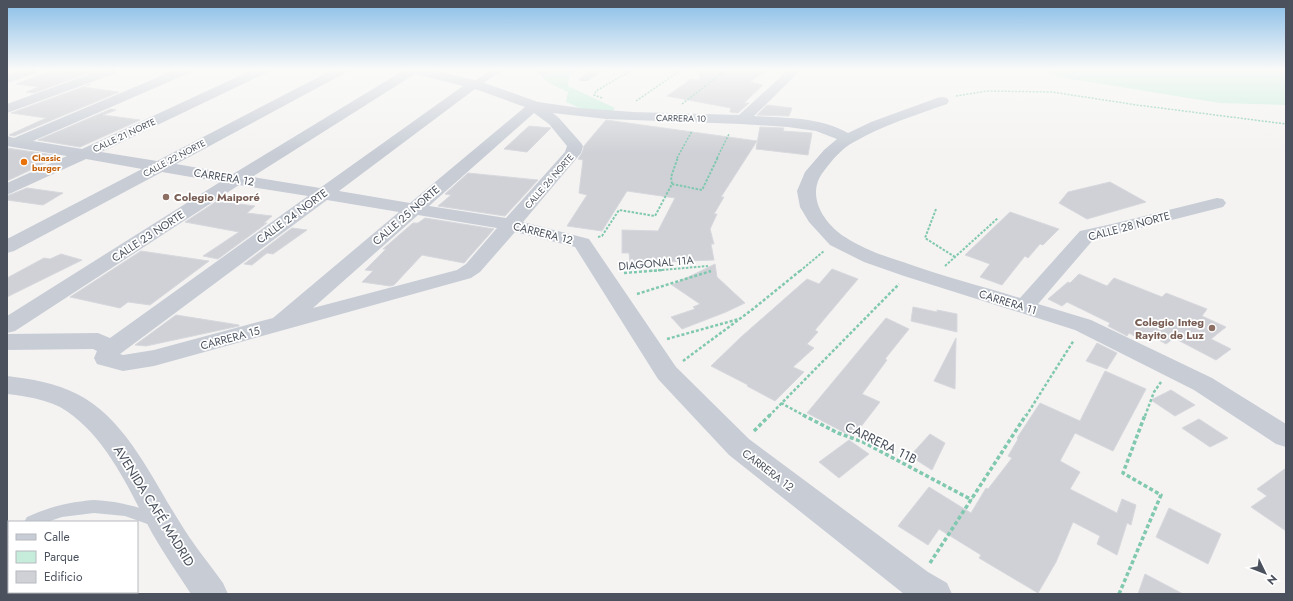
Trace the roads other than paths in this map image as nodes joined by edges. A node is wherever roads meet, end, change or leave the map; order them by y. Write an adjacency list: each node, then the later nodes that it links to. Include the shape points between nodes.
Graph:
1 (36, 98): 12 (street)
2 (118, 98): 15 (street)
3 (203, 98): 16 (street, CALLE 21 NORTE)
4 (288, 98): 17 (street, CALLE 22 NORTE)
5 (367, 98): 18 (street, CALLE 23 NORTE)
6 (455, 98): 20 (street, CALLE 24 NORTE)
7 (512, 98): 10 (street, CARRERA 10)
8 (765, 98): 13 (street)
9 (942, 101): 14 (street, via 876,125)
10 (534, 106): 13 (street, CARRERA 10, via 615,116); 22 (street, CALLE 25 NORTE); 23 (street, CALLE 26 NORTE, via 554,121 570,139 575,146 574,153)
11 (679, 106): 13 (street, via 684,109 709,110)
12 (7, 109)
13 (745, 117): 14 (street, CARRERA 10, via 828,129)
14 (847, 139): 26 (street, CARRERA 11, via 830,153 811,176 806,191 809,208 818,222 837,241 871,258)
15 (10, 143): 16 (street, CARRERA 12)
16 (84, 154): 17 (street, CARRERA 12); 19 (street, CALLE 21 NORTE)
17 (158, 167): 18 (street, CARRERA 12); 24 (street, CALLE 22 NORTE)
18 (236, 179): 20 (street, CARRERA 12); 28 (street, CALLE 23 NORTE)
19 (7, 190)
20 (323, 194): 22 (street, CARRERA 12); 30 (street, CALLE 24 NORTE)
21 (1217, 203): 26 (street, CALLE 28 NORTE, via 1087,235)
22 (414, 209): 23 (street, CARRERA 12); 27 (street, CALLE 25 NORTE)
23 (511, 225): 25 (street, CALLE 26 NORTE, via 473,268); 35 (street, CARRERA 12, via 582,243 667,373 739,447)
24 (7, 247)
25 (464, 274): 27 (street, CARRERA 15)
26 (1024, 307): 32 (street, CARRERA 11, via 1083,325 1171,367 1203,384)
27 (279, 325): 30 (street, CARRERA 15, via 154,358 122,363 106,358)
28 (7, 326)
29 (7, 342): 30 (street, via 98,341)
30 (110, 348)
31 (7, 385): 34 (street, AVENIDA CAFÉ MADRID, via 70,401 92,418 125,456 152,500)
32 (1286, 437)
33 (34, 521): 34 (lane, via 57,510 91,506 128,511)
34 (163, 524): 36 (street, AVENIDA CAFÉ MADRID)
35 (926, 588)
36 (211, 594)

